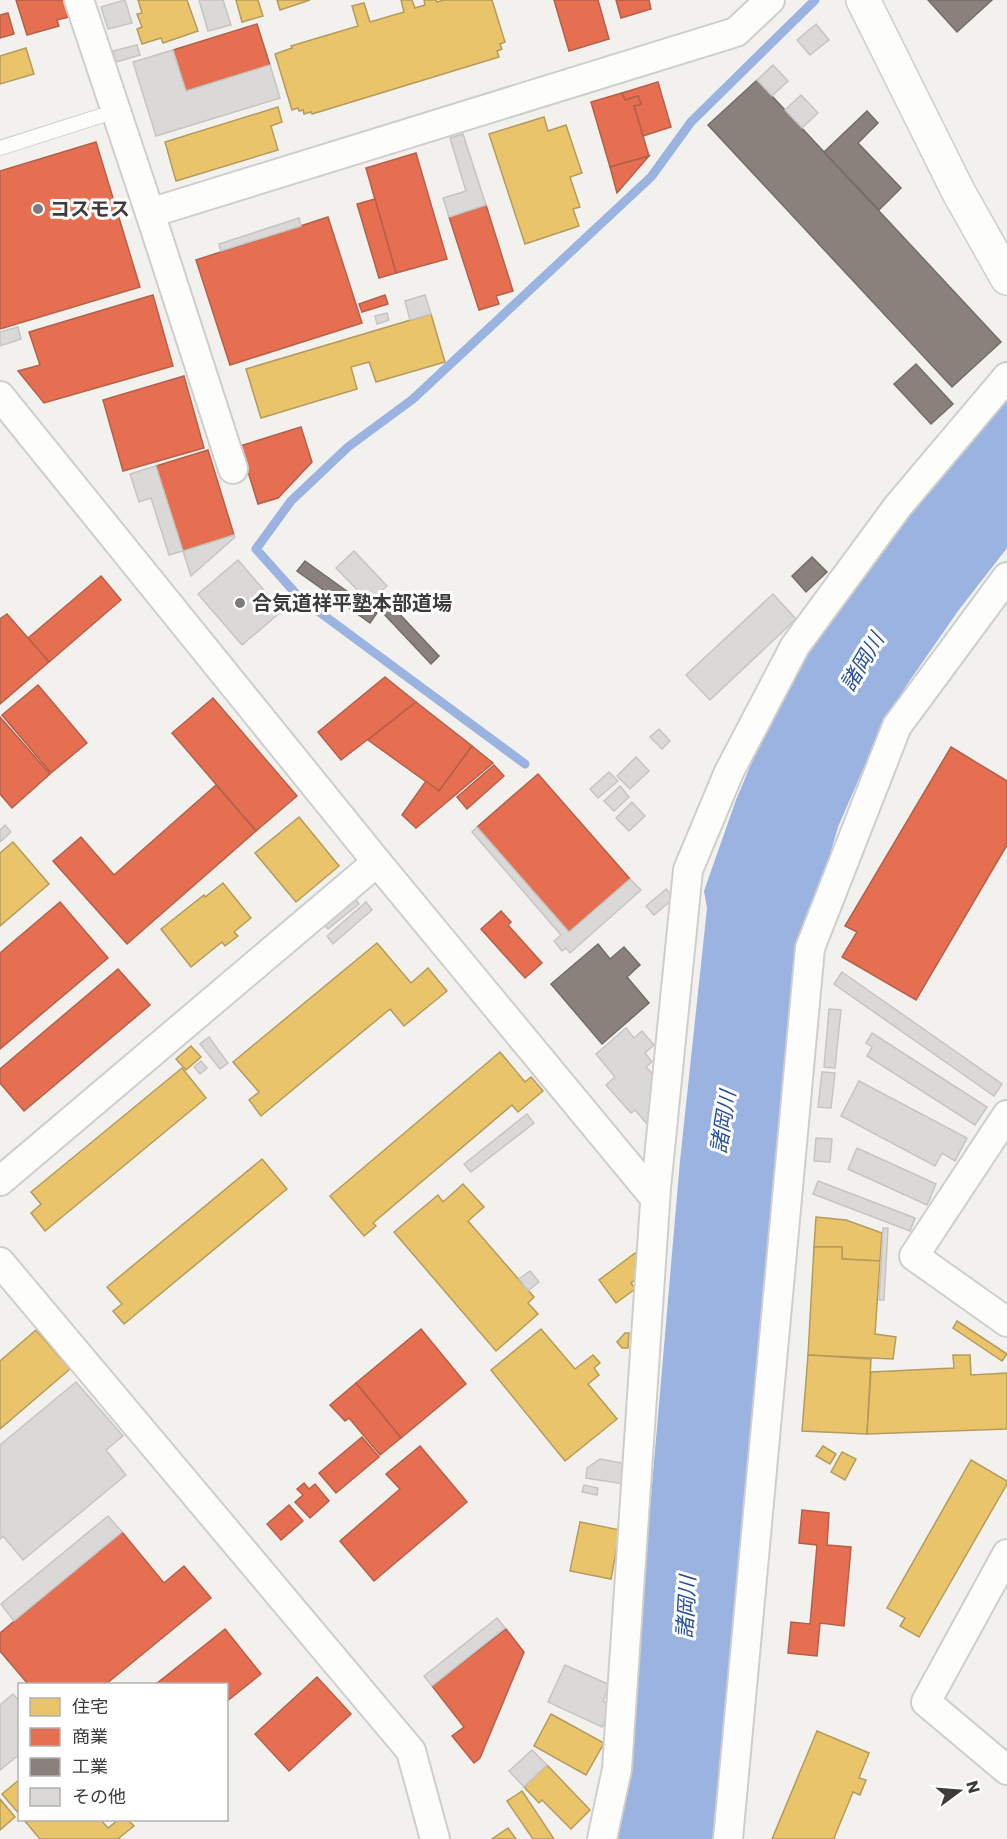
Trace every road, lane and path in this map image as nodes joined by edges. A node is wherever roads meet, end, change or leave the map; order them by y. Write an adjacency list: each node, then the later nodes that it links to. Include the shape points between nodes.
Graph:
1 (79, 0): 4 (street)
2 (770, 0): 6 (street, via 736,32)
3 (863, 0): 7 (street, via 958,191)
4 (116, 111): 5 (lane); 6 (street)
5 (0, 148)
6 (150, 213): 10 (street)
7 (1007, 278)
8 (1007, 377): 15 (street, via 898,506 795,646 729,772 688,870)
9 (0, 396): 12 (street)
10 (233, 469)
11 (1007, 577): 22 (street, via 897,726 810,948)
12 (377, 862): 14 (street); 15 (street)
13 (1007, 1115): 17 (street, via 914,1256)
14 (0, 1181)
15 (655, 1198): 21 (street, via 617,1769)
16 (0, 1262): 20 (street, via 411,1751)
17 (1007, 1322)
18 (1007, 1554): 19 (street, via 926,1702)
19 (1007, 1770)
20 (435, 1839)
21 (602, 1839)
22 (728, 1839)

